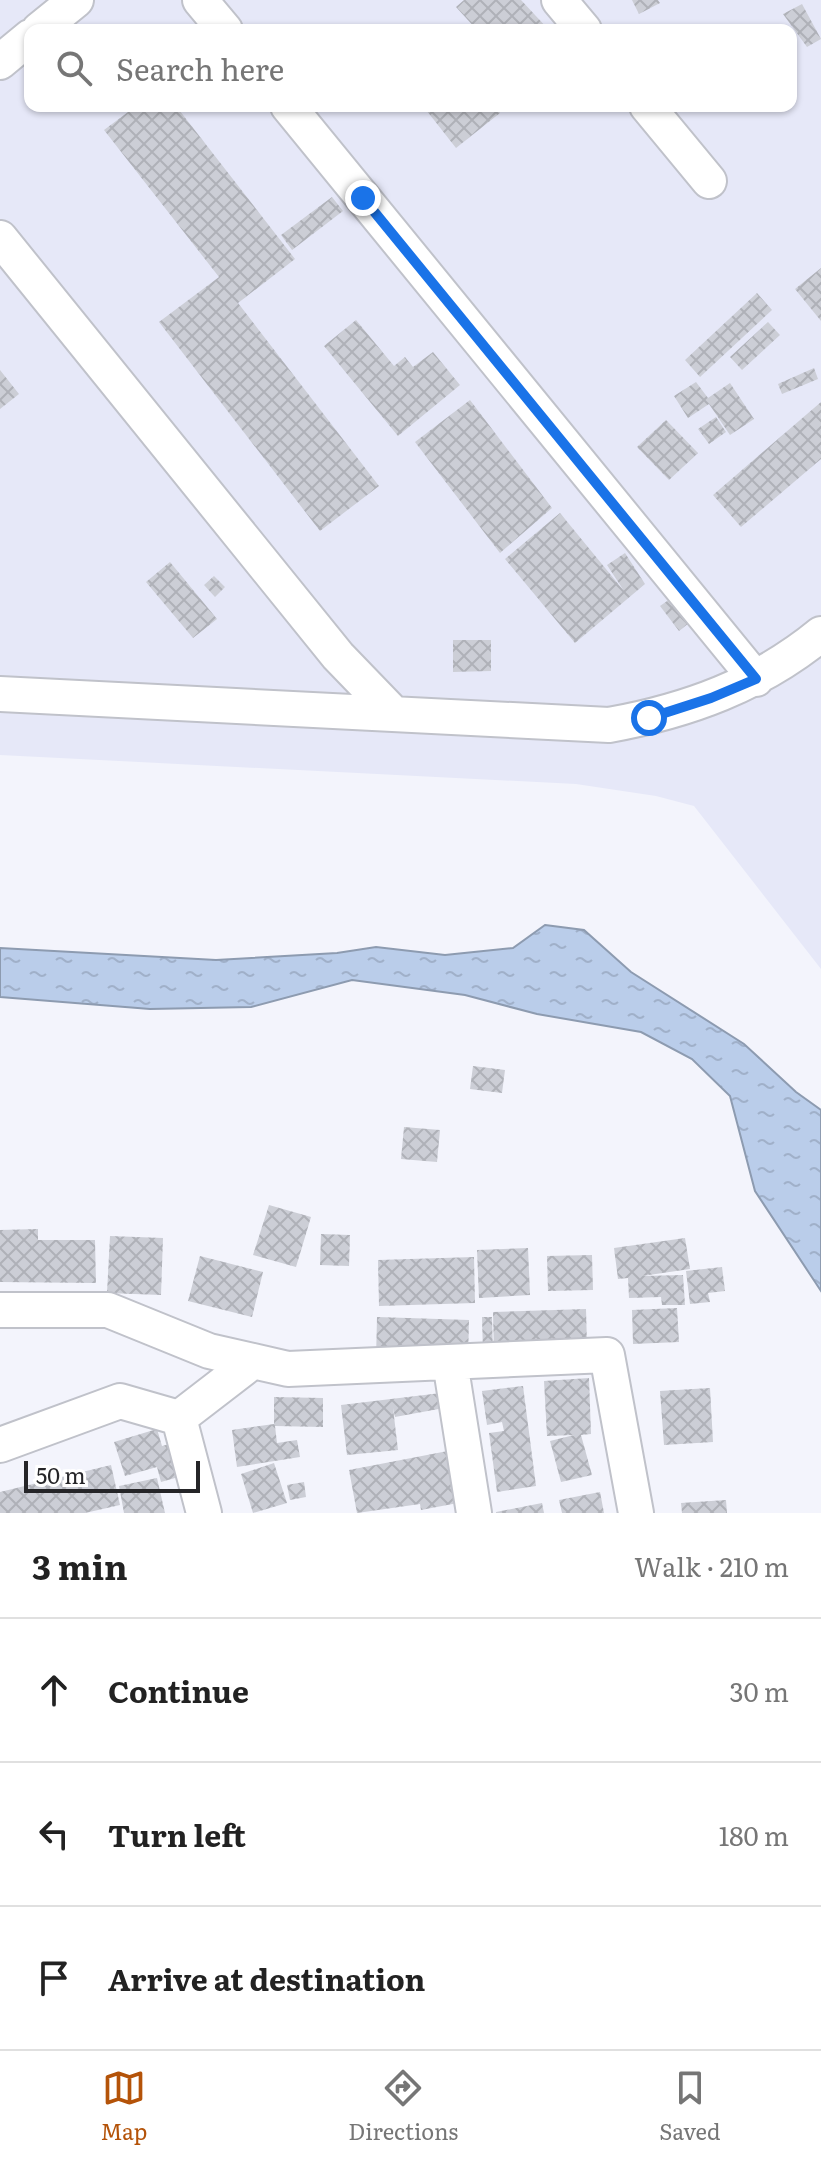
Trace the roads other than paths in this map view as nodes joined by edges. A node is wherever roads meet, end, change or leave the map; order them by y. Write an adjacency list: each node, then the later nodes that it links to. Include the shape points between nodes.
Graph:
1 (76, 0): 4 (street)
2 (200, 0): 5 (street)
3 (559, 0): 6 (street)
4 (46, 24)
5 (220, 24)
6 (579, 24)
7 (24, 42): 8 (street)
8 (0, 62)
9 (293, 112): 15 (street)
10 (652, 112): 11 (street)
11 (709, 181)
12 (0, 238): 14 (street)
13 (821, 634): 15 (street)
14 (338, 656): 17 (street, via 330,690); 18 (street)
15 (756, 679): 18 (street, via 649,718 609,725)
16 (0, 694): 17 (street)
17 (306, 708): 18 (street)
18 (393, 713)
19 (0, 1310): 20 (street, via 108,1310 209,1351)
20 (253, 1361): 21 (street, via 288,1369); 22 (street)
21 (450, 1362): 25 (street); 26 (street, via 607,1355)
22 (179, 1418): 23 (street, via 120,1401); 24 (street)
23 (0, 1445)
24 (204, 1513)
25 (474, 1513)
26 (636, 1513)

